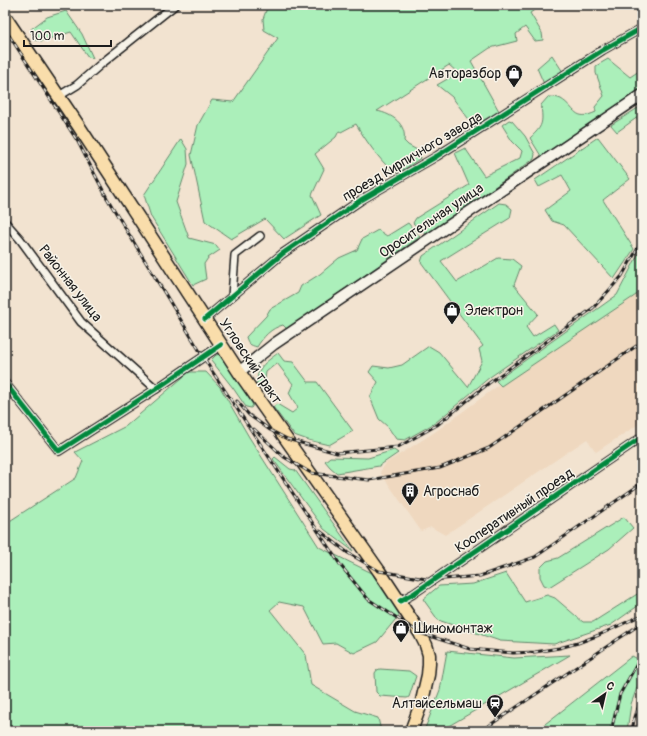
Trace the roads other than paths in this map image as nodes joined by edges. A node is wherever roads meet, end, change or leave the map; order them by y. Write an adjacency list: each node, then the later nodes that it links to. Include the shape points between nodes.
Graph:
1 (174, 5): 5 (street, via 77,85)
2 (5, 17): 5 (highway, Угловский тракт)
3 (642, 28): 8 (street, проезд Кирпичного завода, via 437,156 360,200 282,254)
4 (642, 95): 11 (main road, Оросительная улица, via 274,344)
5 (59, 96): 9 (highway, Угловский тракт)
6 (5, 222): 13 (street, Районная улица, via 81,322)
7 (260, 236): 8 (street, via 236,255)
8 (232, 296): 9 (street, проезд Кирпичного завода)
9 (205, 319): 10 (highway, Угловский тракт)
10 (226, 352): 11 (highway, Угловский тракт); 13 (street)
11 (238, 372): 15 (highway, Угловский тракт)
12 (5, 383): 13 (street, via 59,451)
13 (156, 389)
14 (642, 437): 15 (street, Кооперативный проезд)
15 (400, 601): 16 (highway, Угловский тракт, via 420,632 429,655 428,675 422,701)
16 (411, 731)

